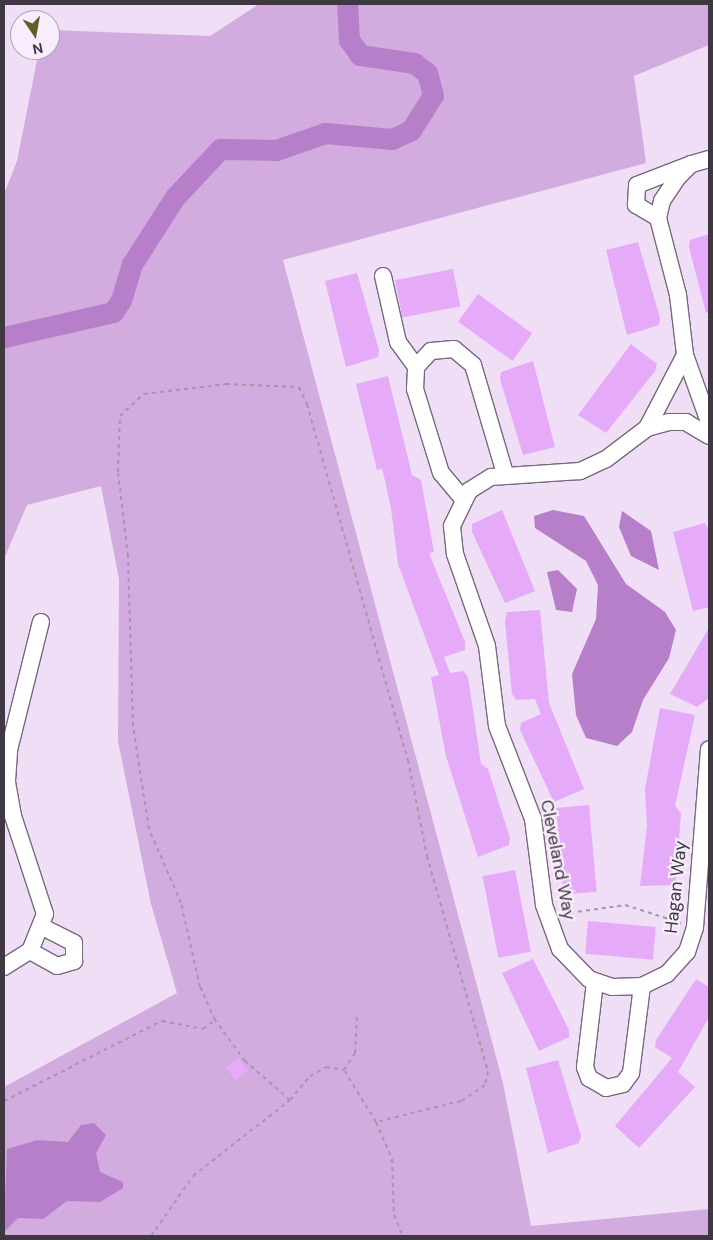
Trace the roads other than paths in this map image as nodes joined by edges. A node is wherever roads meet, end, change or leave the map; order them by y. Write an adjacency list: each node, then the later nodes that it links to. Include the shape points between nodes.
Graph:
1 (709, 159): 2 (street)
2 (691, 164): 3 (street, via 669,188); 3 (street, via 637,185 636,205)
3 (658, 218): 5 (street, via 678,295)
4 (383, 276): 6 (street, via 398,342)
5 (685, 355): 7 (street); 8 (street, Cleveland Way)
6 (416, 367): 10 (street, via 437,348 454,349 470,359); 11 (street, via 415,389 436,459 444,479)
7 (709, 422)
8 (648, 428): 9 (street, Cleveland Way, via 686,422); 10 (street, Cleveland Way, via 606,459 580,471 556,476)
9 (709, 436)
10 (505, 474): 11 (street, Cleveland Way, via 484,480)
11 (463, 499): 17 (street, Cleveland Way, via 452,526 453,547 487,646 501,739 533,819 548,917 568,961)
12 (41, 622): 14 (street, via 9,750 7,781 13,816 43,905)
13 (709, 750): 18 (street, Hagan Way, via 695,927 678,964)
14 (43, 927): 15 (street); 15 (street, via 74,942 74,961 57,966)
15 (30, 951): 16 (street)
16 (4, 967)
17 (595, 982): 18 (street, Hagan Way, via 618,988); 18 (street, via 585,1067 589,1078 606,1088 623,1084 631,1073)
18 (642, 986)

